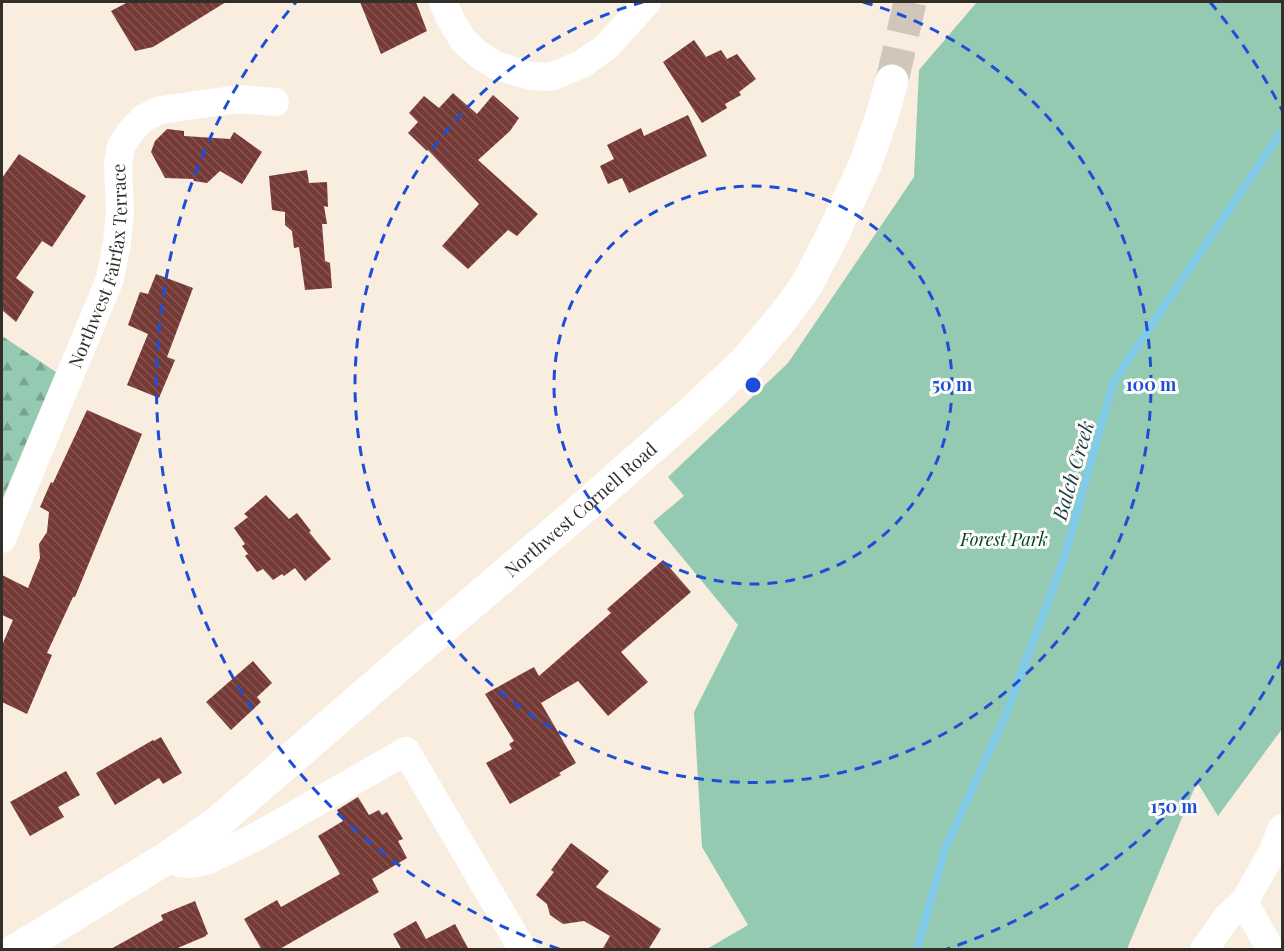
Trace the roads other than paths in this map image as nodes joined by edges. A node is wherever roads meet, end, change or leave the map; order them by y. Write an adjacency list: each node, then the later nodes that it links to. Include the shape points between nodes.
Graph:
1 (443, 2): 2 (street, via 463,40 478,54 495,65 530,76 551,77 582,64 606,47)
2 (647, 2)
3 (892, 81): 7 (main road, Northwest Cornell Road, via 865,165 806,286 745,362 617,479 257,789)
4 (275, 102): 5 (street, Northwest Fairfax Terrace, via 238,99 160,110 144,118 121,146 120,212 110,279)
5 (2, 539)
6 (1282, 828): 8 (street)
7 (167, 858): 9 (main road, Northwest Cornell Road); 10 (street, via 190,864 206,861 406,752)
8 (1244, 902): 11 (street, via 1227,917); 12 (street)
9 (16, 950)
10 (523, 950)
11 (1204, 950)
12 (1271, 950)

